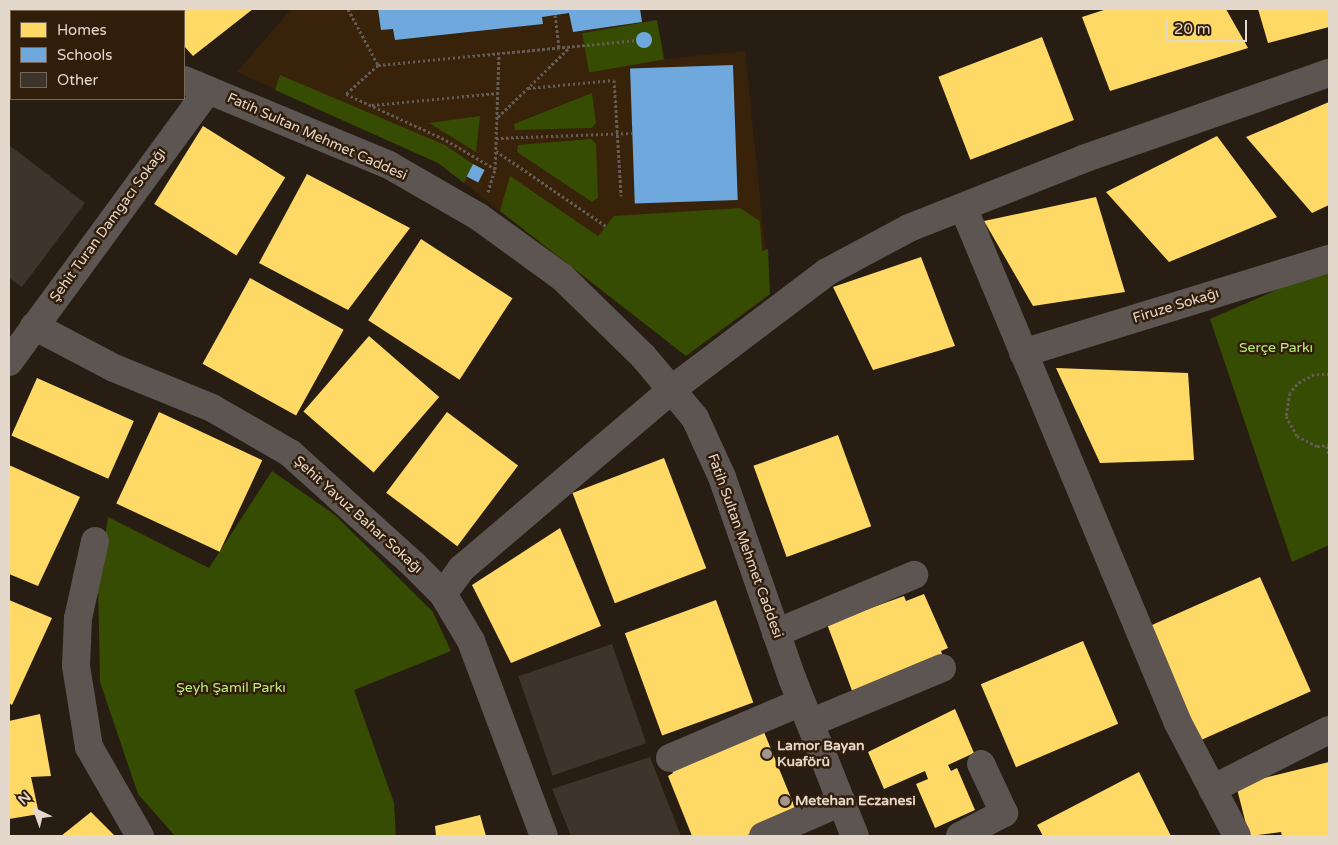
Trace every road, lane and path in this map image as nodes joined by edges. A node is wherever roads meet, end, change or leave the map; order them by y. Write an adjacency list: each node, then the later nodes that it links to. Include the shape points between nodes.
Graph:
1 (348, 9): 7 (path)
2 (555, 15): 5 (path)
3 (637, 40): 4 (path)
4 (568, 49): 5 (path); 10 (path)
5 (559, 50): 6 (path)
6 (499, 55): 7 (path); 11 (path)
7 (378, 66): 12 (path, via 346,94)
8 (1329, 73): 19 (street, via 1101,152)
9 (196, 85): 22 (street, Şehit Turan Damgacı Sokağı); 26 (street, Fatih Sultan Mehmet Caddesi, via 389,165 479,216 562,277)
10 (528, 88): 13 (path); 14 (path, via 614,80)
11 (498, 93): 12 (path); 13 (path)
12 (370, 105): 17 (path, via 495,169)
13 (497, 117): 16 (path)
14 (618, 133): 15 (path); 16 (path); 18 (path)
15 (632, 133)
16 (496, 138): 17 (path)
17 (496, 150): 20 (path)
18 (621, 196)
19 (963, 207): 23 (street); 26 (street, via 909,228 827,272)
20 (606, 226)
21 (1329, 260): 23 (street, Firuze Sokağı)
22 (34, 326): 24 (street, Şehit Turan Damgacı Sokağı); 31 (street, Şehit Yavuz Bahar Sokağı, via 114,368 212,408 290,453)
23 (1024, 353): 38 (street, via 1178,723)
24 (9, 362)
25 (1329, 374): 27 (path, via 1305,377 1290,393 1286,404 1286,416 1297,436)
26 (671, 390): 31 (street, via 461,569); 32 (street, Fatih Sultan Mehmet Caddesi, via 695,418 722,477)
27 (1328, 446): 28 (path)
28 (1329, 457)
29 (95, 541): 40 (street, via 78,618 76,666 90,747)
30 (914, 575): 32 (street)
31 (443, 594): 41 (street, Şehit Yavuz Bahar Sokağı, via 471,641)
32 (776, 633): 34 (street, Fatih Sultan Mehmet Caddesi)
33 (942, 668): 34 (street)
34 (806, 713): 36 (street); 39 (street, Fatih Sultan Mehmet Caddesi)
35 (1329, 730): 38 (street)
36 (670, 758)
37 (981, 764): 44 (street, via 1004,813)
38 (1212, 789): 45 (street)
39 (842, 802): 42 (street); 43 (street, Fatih Sultan Mehmet Caddesi)
40 (140, 836)
41 (544, 836)
42 (762, 836)
43 (856, 836)
44 (960, 836)
45 (1237, 836)

